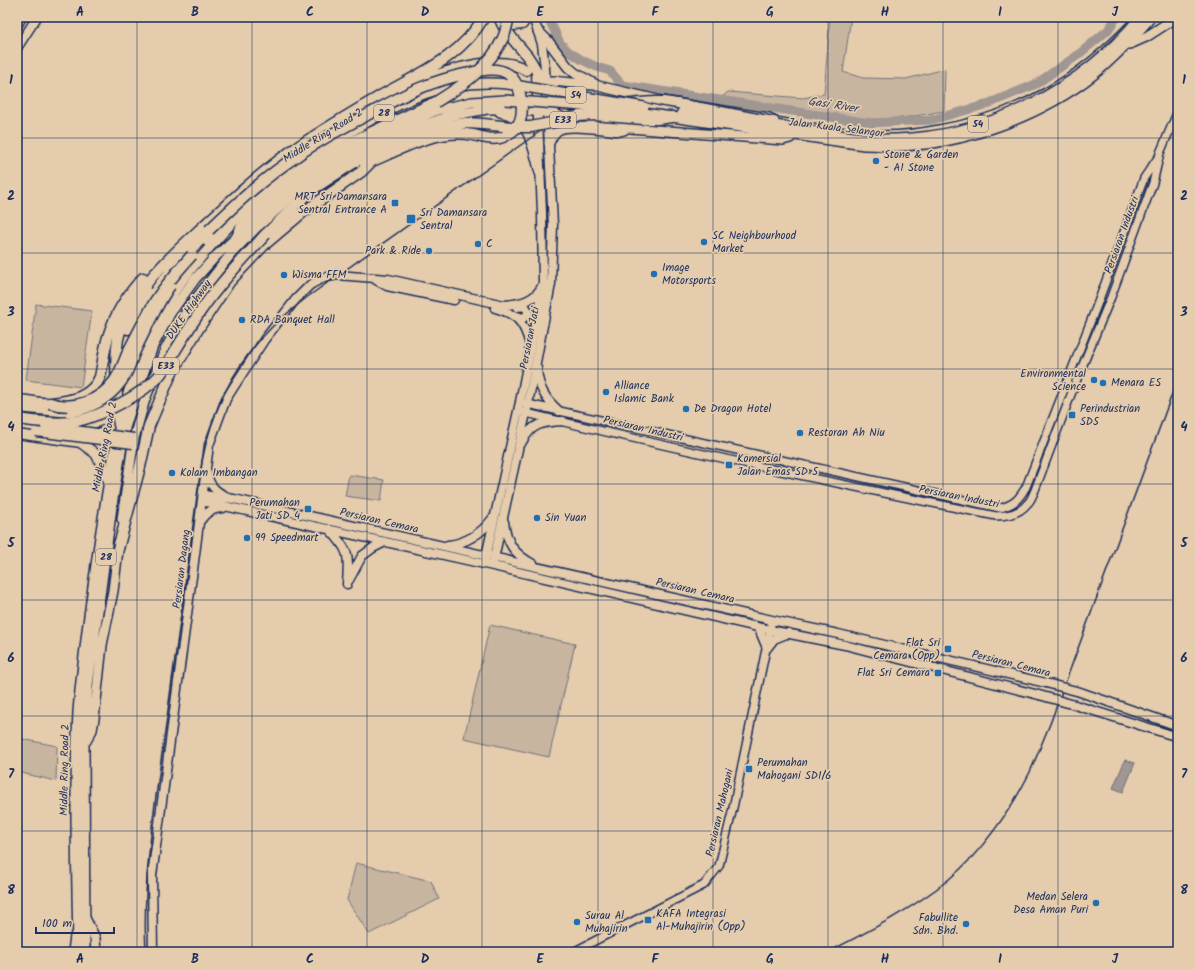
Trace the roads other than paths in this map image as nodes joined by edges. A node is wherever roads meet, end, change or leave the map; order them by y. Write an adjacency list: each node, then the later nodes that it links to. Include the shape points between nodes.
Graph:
1 (22, 17): 11 (main road)
2 (36, 17): 14 (main road)
3 (484, 17): 31 (highway, via 466,43 439,64)
4 (499, 17): 15 (highway, via 503,27 527,56)
5 (508, 17): 6 (highway, via 514,25 522,24); 43 (highway, bridge, via 503,38 490,60 460,87 436,102 357,138 316,162 281,187 244,220)
6 (527, 17)
7 (533, 17): 12 (main road)
8 (1140, 17): 28 (main road, Jalan Kuala Selangor / 54, via 1119,41 1064,86 1016,110 972,126 939,134 896,139 864,138)
9 (1151, 17): 13 (main road, Jalan Kuala Selangor / 54)
10 (1177, 17): 13 (main road, via 1146,37)
11 (17, 26)
12 (538, 32): 18 (main road, via 568,67); 19 (main road, via 544,57)
13 (1125, 46): 32 (main road, Jalan Kuala Selangor / 54, via 1092,76 1059,98 1019,118 974,133 936,142 896,146 864,145)
14 (17, 48)
15 (531, 69): 19 (highway); 31 (highway, via 504,63 442,73 409,86)
16 (557, 81): 18 (main road); 19 (main road); 19 (main road, via 551,85 550,92)
17 (508, 84): 25 (main road, Jalan Kuala Selangor / 54, bridge); 40 (main road, Middle Ring Road 2 / 28, via 474,82 445,87 402,103 318,150 274,182)
18 (598, 86): 20 (main road)
19 (545, 88): 23 (main road); 23 (main road); 27 (main road, via 562,106 590,120)
20 (631, 93): 27 (main road, via 615,93 603,100 604,114); 28 (main road, via 769,118)
21 (505, 100): 25 (main road, Jalan Kuala Selangor / 54, bridge, via 605,107); 37 (main road, Middle Ring Road 2 / 28, via 472,102 437,110 391,130)
22 (487, 109): 23 (main road); 34 (main road, via 430,122); 38 (main road, via 505,112 522,123 530,137)
23 (543, 111): 29 (main road, via 562,117); 33 (main road, Persiaran Jati); 38 (main road, Persiaran Jati)
24 (1178, 111): 35 (street, Persiaran Industri)
25 (644, 113): 26 (highway, E33, via 657,120); 28 (main road, Jalan Kuala Selangor / 54); 41 (highway, E33, bridge, via 578,116 531,127 467,123 440,126 361,158 310,191)
26 (672, 117): 32 (main road, Jalan Kuala Selangor / 54)
27 (612, 124): 30 (main road)
28 (782, 126)
29 (579, 127): 30 (main road, via 620,131); 33 (main road, via 559,129)
30 (630, 128): 32 (main road, via 782,140)
31 (327, 129): 39 (highway, via 290,152)
32 (798, 136)
33 (548, 142): 52 (main road, Persiaran Jati, via 553,225 552,276)
34 (367, 149): 37 (main road); 69 (main road, via 288,199 231,254 188,309 166,348 145,399)
35 (1160, 153): 58 (street, Persiaran Industri, via 1144,178 1026,487 1020,497 1009,506 1000,508); 61 (street, Persiaran Industri, via 1153,183 1111,297 1035,490 1027,504 1014,513 996,516 920,501 744,464)
36 (371, 162): 41 (highway, via 330,184); 42 (highway, bridge, via 444,134 462,132 491,139 502,138 516,128 520,119 522,104 515,80 506,72 493,70 448,77 422,86 335,132 296,156 256,187); 82 (highway, via 361,172 302,212 264,245 230,280 171,374 149,426)
37 (318, 170): 43 (main road, Middle Ring Road 2 / 28, via 281,197)
38 (540, 173): 46 (main road, Persiaran Jati)
39 (224, 207): 50 (highway, via 167,260 141,291 124,321 118,337); 54 (highway, via 176,245 130,294 110,329 100,377 95,386 76,399)
40 (243, 210): 44 (highway); 65 (main road, Middle Ring Road 2 / 28, via 194,265 163,309 135,371)
41 (285, 217): 60 (highway, DUKE Highway / E33, bridge, via 227,277 190,327 160,375 146,389 78,421)
42 (209, 230): 51 (highway, bridge, via 155,292 142,314); 55 (highway, via 156,282 132,320 125,338)
43 (237, 237): 92 (main road, Middle Ring Road 2 / 28, via 195,279 171,312 153,346 125,428 88,686)
44 (192, 255): 51 (highway, bridge, via 155,302); 56 (main road, bridge, via 156,310 127,374 108,397 92,407 71,413)
45 (374, 279): 47 (main road); 48 (main road, via 387,286 497,309); 72 (main road, Persiaran Dagang, via 345,275 323,281 288,311 264,340 226,399 209,445)
46 (543, 284): 47 (main road, via 538,293 528,301); 49 (main road, Persiaran Jati)
47 (504, 305): 48 (main road, via 525,306 528,312 523,318)
48 (514, 315): 49 (main road, via 524,328)
49 (530, 345): 57 (main road, Persiaran Jati)
50 (117, 352): 55 (highway); 63 (main road, via 107,408)
51 (128, 352): 54 (highway, bridge, via 115,379 92,400 75,406 58,406)
52 (537, 359): 57 (main road, Persiaran Jati); 58 (main road, via 542,391)
53 (17, 400): 54 (highway)
54 (50, 403)
55 (117, 404): 63 (main road, via 106,418); 65 (highway)
56 (17, 408)
57 (523, 408): 58 (street, Persiaran Industri); 61 (street, Persiaran Industri); 71 (main road, Persiaran Jati); 76 (main road, Persiaran Jati)
58 (559, 411)
59 (17, 415): 64 (main road)
60 (17, 419)
61 (563, 421): 71 (main road, via 535,426 529,431)
62 (17, 423): 66 (main road)
63 (92, 424): 64 (main road)
64 (82, 425): 70 (main road, via 87,434)
65 (119, 425): 73 (main road, Middle Ring Road 2 / 28)
66 (36, 429): 67 (main road); 69 (main road, bridge)
67 (17, 430)
68 (17, 434): 70 (main road)
69 (134, 441): 82 (main road)
70 (81, 443): 73 (main road, via 96,454)
71 (518, 451): 77 (main road, Persiaran Jati)
72 (207, 466): 74 (main road, Persiaran Dagang); 75 (main road, via 214,489)
73 (109, 482): 93 (main road, Middle Ring Road 2 / 28, via 78,711 76,772)
74 (202, 498): 75 (main road, Persiaran Cemara); 78 (main road, Persiaran Dagang)
75 (233, 504): 78 (main road, via 211,510); 79 (main road, Persiaran Cemara); 81 (main road, Persiaran Cemara)
76 (494, 516): 81 (main road, via 474,537 456,544); 83 (main road, Persiaran Jati)
77 (503, 517): 83 (main road, Persiaran Jati); 84 (main road, via 506,535 515,552)
78 (199, 523): 98 (main road, Persiaran Dagang, via 152,876)
79 (329, 529): 80 (main road, Persiaran Cemara); 80 (main road, via 340,540 348,555 347,584 362,556)
80 (385, 542): 83 (main road, Persiaran Cemara)
81 (439, 545): 83 (main road, Persiaran Cemara)
82 (118, 549): 92 (main road, via 102,645 94,719 92,730)
83 (489, 561): 84 (main road, Persiaran Cemara); 86 (main road, Persiaran Cemara)
84 (541, 568): 85 (main road, Persiaran Cemara)
85 (772, 620): 87 (street, Persiaran Mahogani); 90 (main road, Persiaran Cemara, bridge, via 1046,683)
86 (754, 625): 87 (main road, Persiaran Cemara); 89 (main road, via 759,629)
87 (770, 630): 88 (main road, Persiaran Cemara); 89 (street, Persiaran Mahogani)
88 (790, 633): 89 (main road, via 774,639); 91 (main road, Persiaran Cemara, bridge, via 1039,695)
89 (767, 648): 99 (street, Persiaran Mahogani, via 719,866 704,885)
90 (1178, 726)
91 (1178, 737)
92 (84, 744): 93 (main road, Middle Ring Road 2 / 28)
93 (81, 918): 94 (main road); 95 (main road, Middle Ring Road 2 / 28); 96 (main road, Middle Ring Road 2 / 28); 97 (main road, via 95,938)
94 (73, 952)
95 (78, 952)
96 (85, 952)
97 (96, 952)
98 (153, 952)
99 (573, 952)

